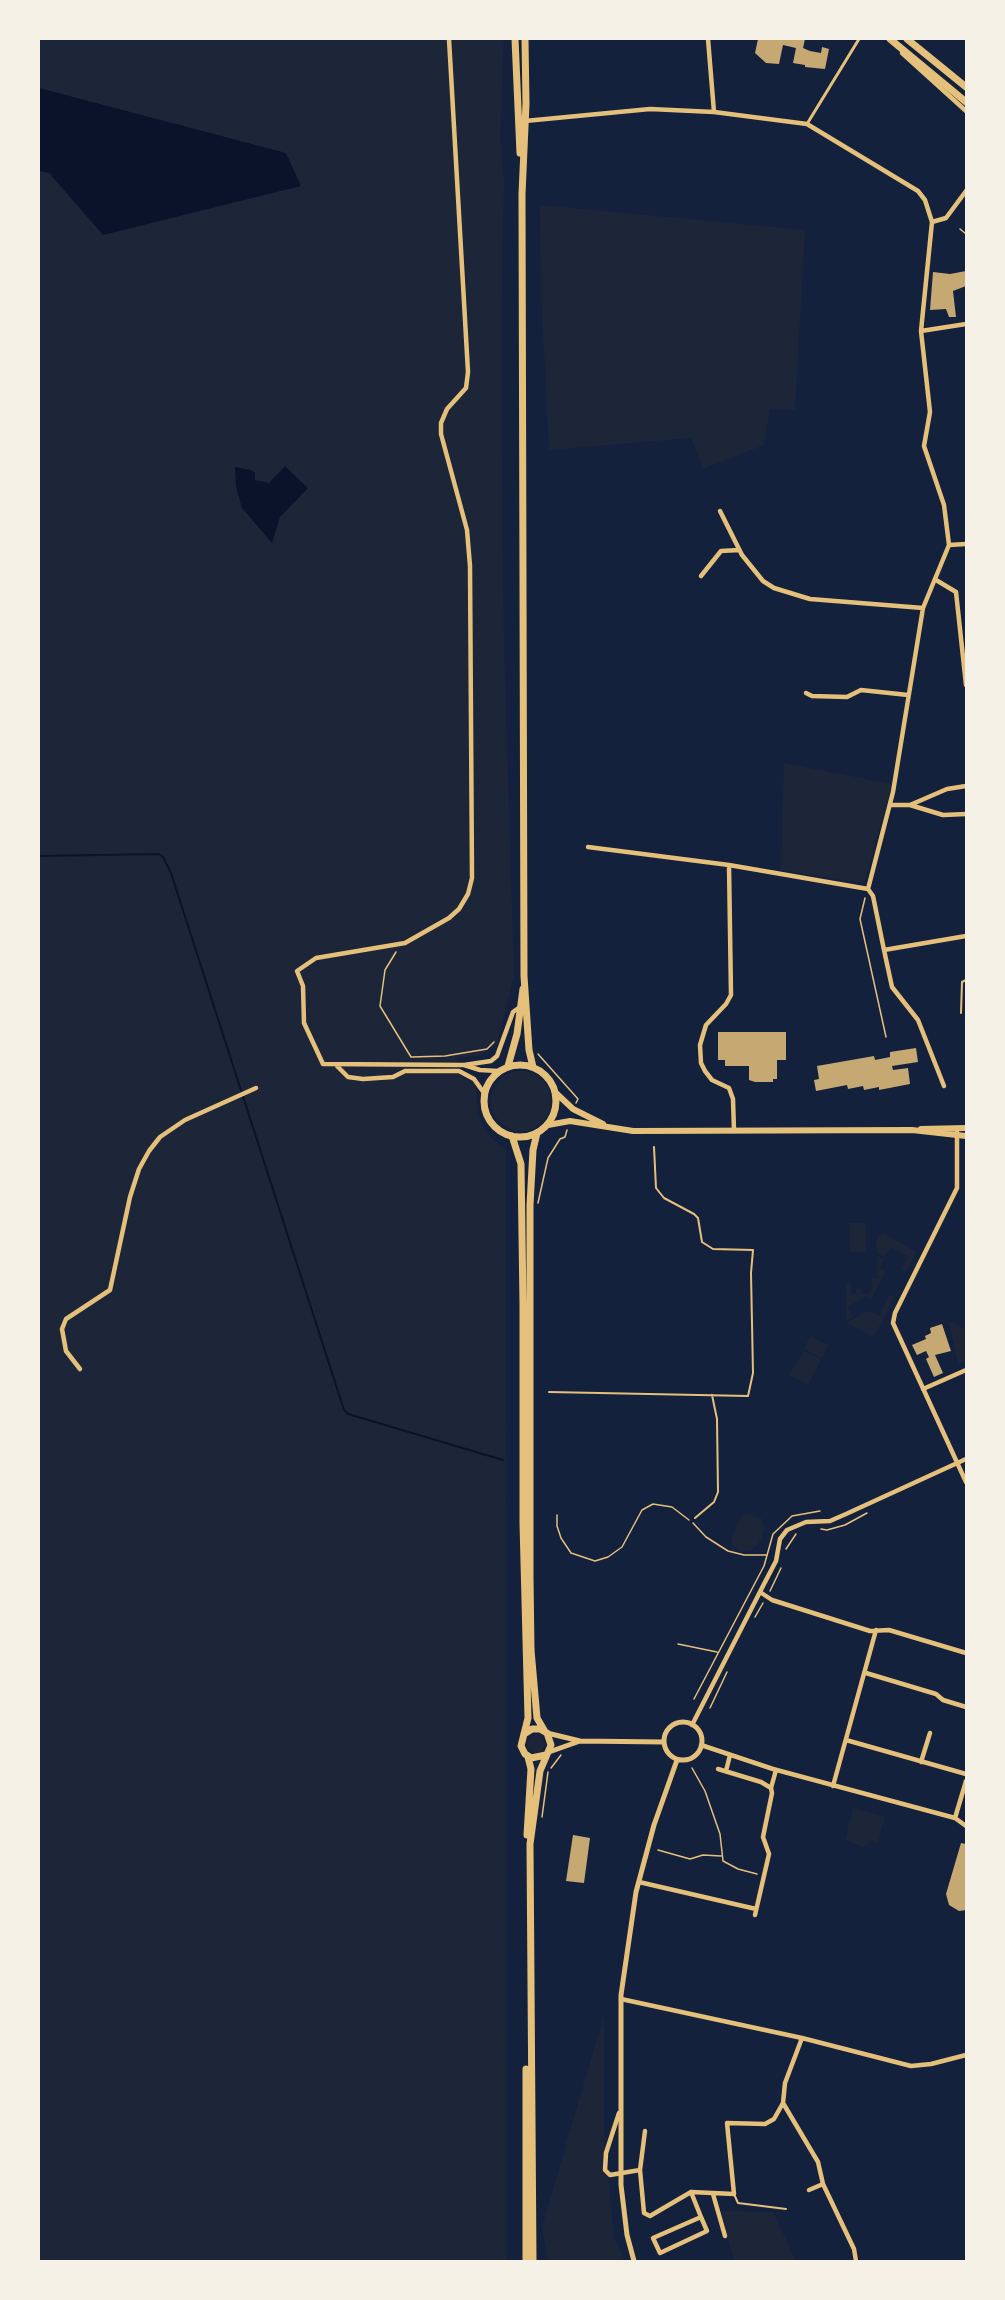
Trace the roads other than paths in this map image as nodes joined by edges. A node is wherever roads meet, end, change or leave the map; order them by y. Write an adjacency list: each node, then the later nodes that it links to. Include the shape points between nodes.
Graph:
1 (449, 39): 46 (street, via 468,372 466,388 447,409 441,434 467,530 470,566 472,878 459,909 405,943 316,958 297,971 303,986 304,1023 323,1064)
2 (515, 39): 14 (main road)
3 (525, 39): 12 (main road)
4 (708, 39): 11 (street)
5 (859, 39): 13 (street)
6 (888, 39): 9 (main road); 10 (street)
7 (907, 39): 8 (main road)
8 (966, 87)
9 (966, 102)
10 (966, 111)
11 (714, 112): 12 (street, via 650,109); 13 (street)
12 (525, 121): 14 (main road)
13 (807, 124): 16 (street, via 918,192)
14 (522, 188): 41 (main road)
15 (966, 191): 16 (street, via 946,218)
16 (932, 222): 18 (street)
17 (966, 324): 18 (street)
18 (921, 331): 21 (street, via 930,412 924,446 944,505)
19 (720, 511): 22 (street)
20 (966, 544): 21 (street)
21 (949, 545): 24 (street)
22 (739, 550): 23 (street, via 721,551); 25 (street, via 763,581 783,591 810,599)
23 (701, 576)
24 (936, 580): 25 (street); 26 (street, via 956,592)
25 (923, 608): 31 (street)
26 (959, 611): 27 (street); 28 (street)
27 (966, 612)
28 (965, 667): 29 (street)
29 (966, 685)
30 (806, 693): 31 (street, via 847,697 861,690)
31 (908, 695): 33 (street)
32 (966, 786): 34 (street, via 947,789)
33 (890, 805): 34 (street); 38 (street)
34 (910, 805): 35 (street, via 943,815)
35 (966, 814)
36 (588, 847): 37 (street)
37 (729, 865): 38 (street); 57 (street, via 730,995 702,1034 701,1063 712,1080 729,1088)
38 (868, 889): 40 (street, via 873,896)
39 (966, 936): 40 (street)
40 (884, 950): 50 (street, via 892,987 918,1020)
41 (524, 976): 43 (main road); 48 (main road)
42 (966, 980): 44 (lane, via 962,982)
43 (520, 1007): 45 (street, via 513,1012 503,1045 494,1059); 47 (main road)
44 (961, 1013)
45 (464, 1065): 46 (street); 49 (street)
46 (337, 1066): 53 (street, via 348,1077 363,1079 393,1077 405,1071 459,1071 474,1079)
47 (508, 1066): 48 (main road); 49 (main road)
48 (533, 1066): 52 (main road, via 544,1073)
49 (498, 1071): 53 (main road)
50 (944, 1086)
51 (256, 1088): 63 (street, via 185,1120 160,1137 138,1170 110,1290 66,1320 62,1329 66,1351)
52 (556, 1093): 54 (main road, via 554,1114); 55 (main road, via 573,1109)
53 (484, 1094): 60 (main road, via 488,1118)
54 (548, 1125): 55 (main road, via 570,1121); 59 (main road)
55 (611, 1128): 57 (main road)
56 (966, 1128): 58 (main road)
57 (734, 1131): 58 (main road)
58 (957, 1132): 61 (main road); 65 (street, via 957,1188 893,1323)
59 (537, 1133): 60 (main road); 78 (main road, via 530,1205 530,1577 537,1718)
60 (512, 1136): 80 (main road, via 521,1164 528,1718)
61 (966, 1136)
62 (654, 1147): 67 (lane, via 656,1188 664,1198 698,1218 702,1242 712,1249 753,1250 753,1373 748,1396)
63 (80, 1369)
64 (966, 1370): 65 (street)
65 (923, 1389): 69 (street)
66 (549, 1392): 67 (lane)
67 (712, 1395): 71 (lane, via 717,1419 718,1492 714,1502)
68 (966, 1459): 69 (street)
69 (957, 1462): 70 (street); 72 (street, via 838,1517 806,1522 788,1530)
70 (966, 1482)
71 (695, 1518)
72 (760, 1592): 73 (street); 77 (street)
73 (876, 1630): 74 (street, via 889,1630); 81 (street)
74 (966, 1653)
75 (867, 1673): 76 (street)
76 (966, 1707)
77 (692, 1725): 83 (street, via 675,1724 667,1731); 84 (street, via 700,1733)
78 (546, 1732): 80 (main road, via 532,1729); 82 (street); 85 (main road, via 551,1744)
79 (930, 1733): 89 (street)
80 (524, 1734): 87 (main road, via 521,1746)
81 (846, 1740): 89 (street); 95 (street)
82 (580, 1742): 83 (street); 85 (street)
83 (664, 1742): 88 (street)
84 (701, 1745): 86 (street); 88 (street, via 693,1758)
85 (547, 1754): 87 (main road, via 539,1759); 119 (main road, via 537,1788 530,1844)
86 (730, 1755): 91 (street); 92 (street)
87 (528, 1756): 115 (main road, via 531,1769 526,1911)
88 (677, 1760): 99 (street)
89 (921, 1762): 93 (street)
90 (718, 1769): 92 (street)
91 (776, 1770): 95 (street); 96 (street)
92 (726, 1772): 96 (street)
93 (966, 1774)
94 (966, 1781): 97 (street)
95 (833, 1786): 97 (street)
96 (771, 1788): 99 (street, via 763,1837 769,1854 756,1912)
97 (955, 1818): 98 (street)
98 (966, 1826)
99 (639, 1882): 100 (street)
100 (621, 1999): 101 (street); 104 (street)
101 (802, 2038): 102 (street, via 911,2066); 103 (street, via 785,2083)
102 (966, 2055)
103 (783, 2103): 108 (street, via 818,2162); 111 (street, via 774,2119 765,2124 728,2123)
104 (620, 2110): 107 (street); 107 (street, via 605,2169 610,2175)
105 (645, 2131): 106 (street)
106 (640, 2170): 107 (street); 110 (street, via 644,2213 650,2217)
107 (622, 2171): 120 (street, via 627,2235)
108 (823, 2184): 109 (street); 121 (street)
109 (809, 2190)
110 (691, 2192): 112 (street); 114 (street)
111 (734, 2193): 112 (street); 113 (lane, via 738,2203)
112 (712, 2194): 116 (street)
113 (786, 2209)
114 (701, 2217): 114 (street, via 707,2231 660,2253 652,2238)
115 (526, 2223): 117 (main road); 118 (main road)
116 (725, 2236)
117 (522, 2261)
118 (526, 2261)
119 (534, 2261)
120 (634, 2261)
121 (856, 2261)

